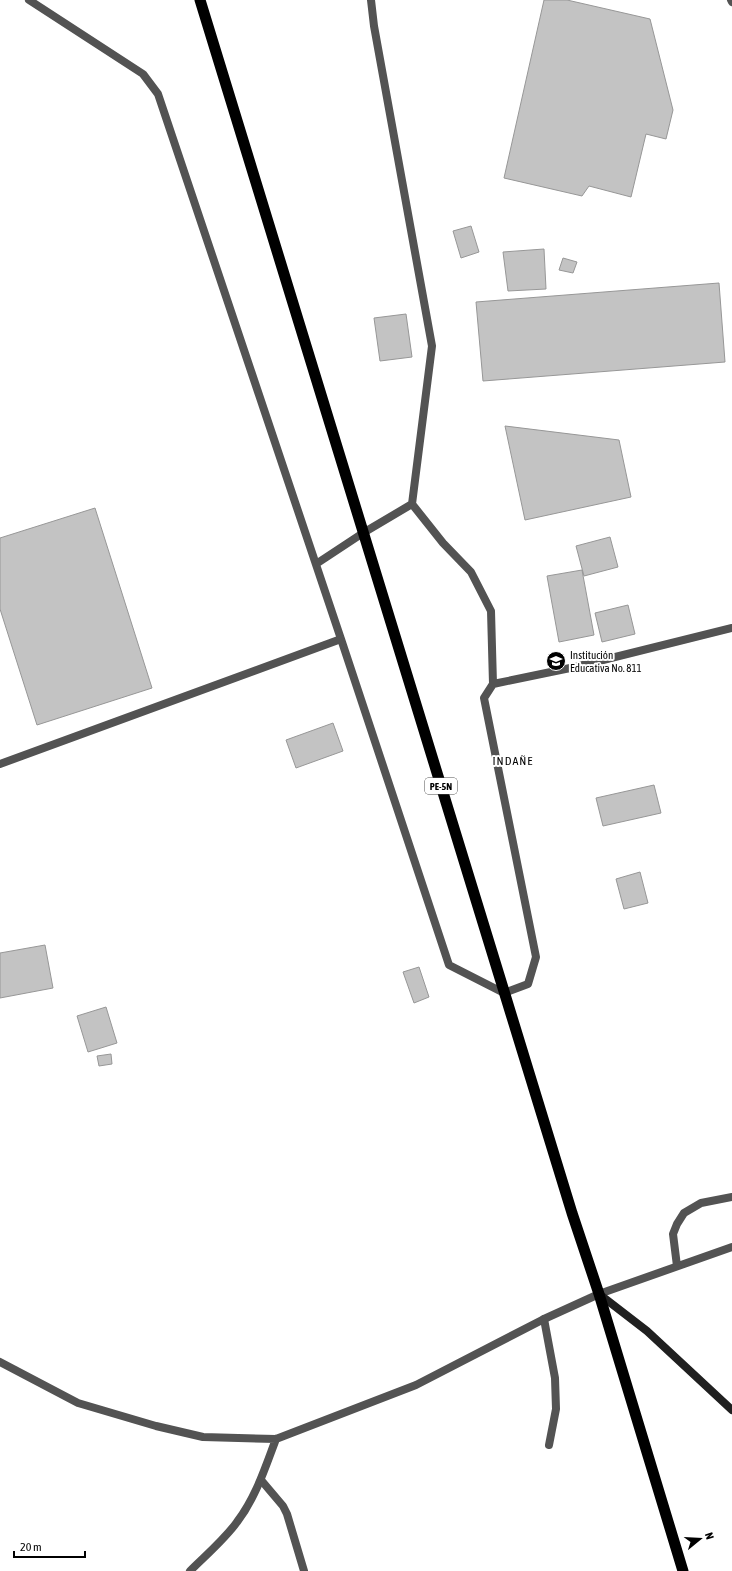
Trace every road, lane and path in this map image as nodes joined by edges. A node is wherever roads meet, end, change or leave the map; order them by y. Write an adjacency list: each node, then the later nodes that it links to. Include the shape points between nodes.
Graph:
1 (29, 0): 6 (street, via 143,74 158,94)
2 (200, 0): 5 (highway, PE-5N)
3 (371, 0): 4 (street, via 432,346)
4 (412, 504): 5 (street); 9 (street, via 443,543 471,572 491,611)
5 (363, 533): 6 (street); 11 (highway, PE-5N)
6 (316, 564): 8 (street)
7 (732, 628): 9 (street, via 576,667)
8 (341, 639): 10 (street); 11 (street, via 449,965)
9 (493, 684): 11 (street, via 484,698 536,957 528,984)
10 (0, 764)
11 (504, 994): 15 (highway, PE-5N)
12 (732, 1197): 14 (street, via 701,1203 684,1213 672,1234)
13 (732, 1246): 14 (street)
14 (677, 1266): 15 (street)
15 (599, 1294): 16 (street); 18 (main road, via 647,1330); 24 (highway, PE-5N)
16 (544, 1319): 19 (street, via 416,1385); 20 (street, via 555,1378 556,1409)
17 (0, 1362): 19 (street, via 78,1403 156,1426 203,1437)
18 (732, 1410)
19 (276, 1439): 21 (street)
20 (549, 1444)
21 (261, 1480): 22 (street, via 236,1524); 23 (street, via 287,1514)
22 (190, 1571)
23 (304, 1571)
24 (683, 1571)

